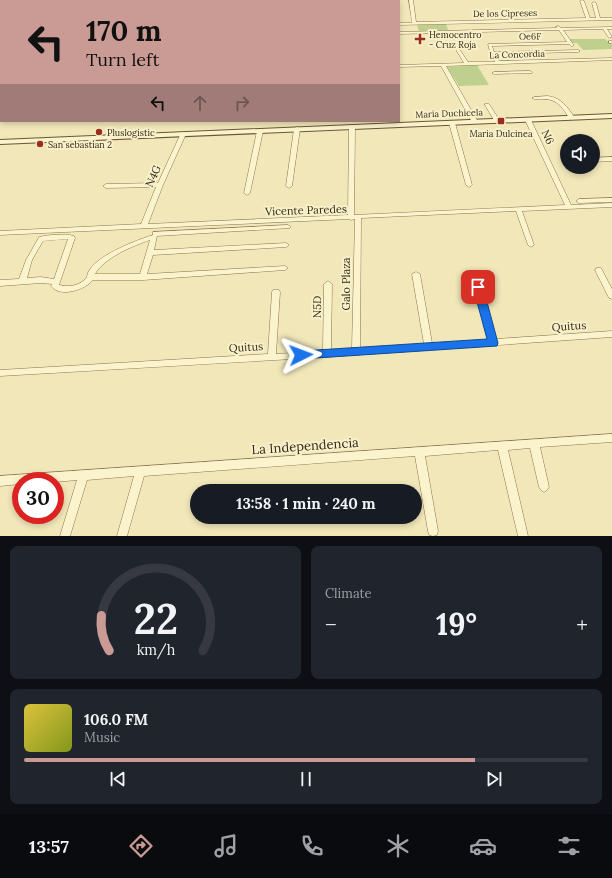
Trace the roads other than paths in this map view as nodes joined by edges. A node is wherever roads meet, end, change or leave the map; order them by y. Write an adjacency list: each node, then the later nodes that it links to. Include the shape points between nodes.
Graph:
1 (411, 0): 9 (street)
2 (582, 1): 4 (street)
3 (594, 3): 5 (street)
4 (588, 19): 5 (street, De los Cipreses); 7 (street, De los Cipreses)
5 (598, 19): 6 (street, De los Cipreses)
6 (612, 19)
7 (553, 20): 9 (street, De los Cipreses); 12 (street)
8 (400, 24): 9 (street, De los Cipreses)
9 (414, 24)
10 (604, 28): 11 (street); 12 (street); 14 (street)
11 (612, 28)
12 (560, 29): 13 (street); 15 (street)
13 (400, 33)
14 (610, 37)
15 (570, 43): 16 (street, Oe6F); 18 (street)
16 (524, 44): 19 (street); 20 (street, Oe6F, via 489,45)
17 (457, 48): 26 (street)
18 (578, 51): 19 (street); 22 (street)
19 (532, 52): 20 (street); 23 (street)
20 (491, 53): 25 (street)
21 (612, 59): 22 (street, La Concordia)
22 (587, 60): 23 (street, La Concordia)
23 (539, 61): 24 (street, La Concordia)
24 (503, 62): 25 (street, La Concordia); 31 (street)
25 (498, 63): 26 (street, La Concordia)
26 (467, 64): 27 (street, La Concordia)
27 (443, 65): 28 (street, La Concordia); 38 (street)
28 (400, 66)
29 (530, 72): 31 (street)
30 (494, 73): 31 (street)
31 (511, 73)
32 (534, 98): 35 (street, via 546,96 558,99)
33 (487, 105): 37 (street)
34 (612, 116): 35 (main road, Maria Duchicela)
35 (572, 118): 36 (main road, Maria Duchicela)
36 (528, 120): 37 (main road, Maria Duchicela); 55 (street, N6)
37 (497, 121): 38 (main road, Maria Duchicela)
38 (475, 122): 39 (main road, Maria Duchicela)
39 (452, 123): 40 (main road, Maria Duchicela); 48 (street)
40 (352, 127): 41 (main road, Maria Duchicela); 57 (street, Galo Plaza)
41 (297, 129): 42 (main road, Maria Duchicela); 50 (street)
42 (260, 131): 43 (main road, Maria Duchicela); 51 (street)
43 (183, 134): 44 (main road, Maria Duchicela); 47 (street, N4G)
44 (0, 142)
45 (612, 159): 46 (street)
46 (600, 160)
47 (160, 185): 49 (street); 58 (street, N4G)
48 (469, 185)
49 (106, 186)
50 (289, 186)
51 (247, 194)
52 (612, 200): 53 (street)
53 (579, 202)
54 (612, 205): 55 (street, Vicente Paredes)
55 (569, 207): 56 (street, Vicente Paredes)
56 (518, 210): 57 (street, Vicente Paredes); 64 (street)
57 (354, 218): 59 (street, Vicente Paredes); 81 (street, Galo Plaza)
58 (144, 226): 59 (street, Vicente Paredes); 61 (street, Vicente Paredes)
59 (157, 226): 62 (street)
60 (288, 227): 62 (street)
61 (0, 233)
62 (154, 236): 65 (street); 70 (street, via 105,259 91,273)
63 (286, 245): 65 (street)
64 (531, 245)
65 (150, 253): 71 (street)
66 (285, 268): 71 (street)
67 (599, 270): 77 (street)
68 (416, 274): 80 (street)
69 (474, 275): 79 (street)
70 (91, 277): 71 (street); 74 (street, via 88,283 80,287 57,288)
71 (143, 277)
72 (0, 282): 73 (street)
73 (22, 282): 74 (street); 74 (street, via 29,260 41,239 72,238)
74 (57, 282)
75 (328, 284): 82 (street, N5D)
76 (276, 292): 83 (street)
77 (612, 296)
78 (612, 334): 79 (street, Quitus)
79 (493, 343): 80 (street, Quitus)
80 (429, 347): 81 (street, Quitus)
81 (356, 352): 82 (street, Quitus)
82 (327, 354): 83 (street, Quitus)
83 (272, 357): 84 (street, Quitus)
84 (0, 373)
85 (612, 438): 86 (street, La Independencia)
86 (534, 443): 87 (street, La Independencia); 92 (street)
87 (502, 446): 88 (street, La Independencia); 96 (street)
88 (419, 452): 89 (street, La Independencia); 93 (street)
89 (140, 471): 90 (street, La Independencia); 95 (street)
90 (83, 475): 91 (street, La Independencia); 94 (street)
91 (0, 480)
92 (544, 487)
93 (433, 531)
94 (65, 536)
95 (122, 536)
96 (523, 536)

